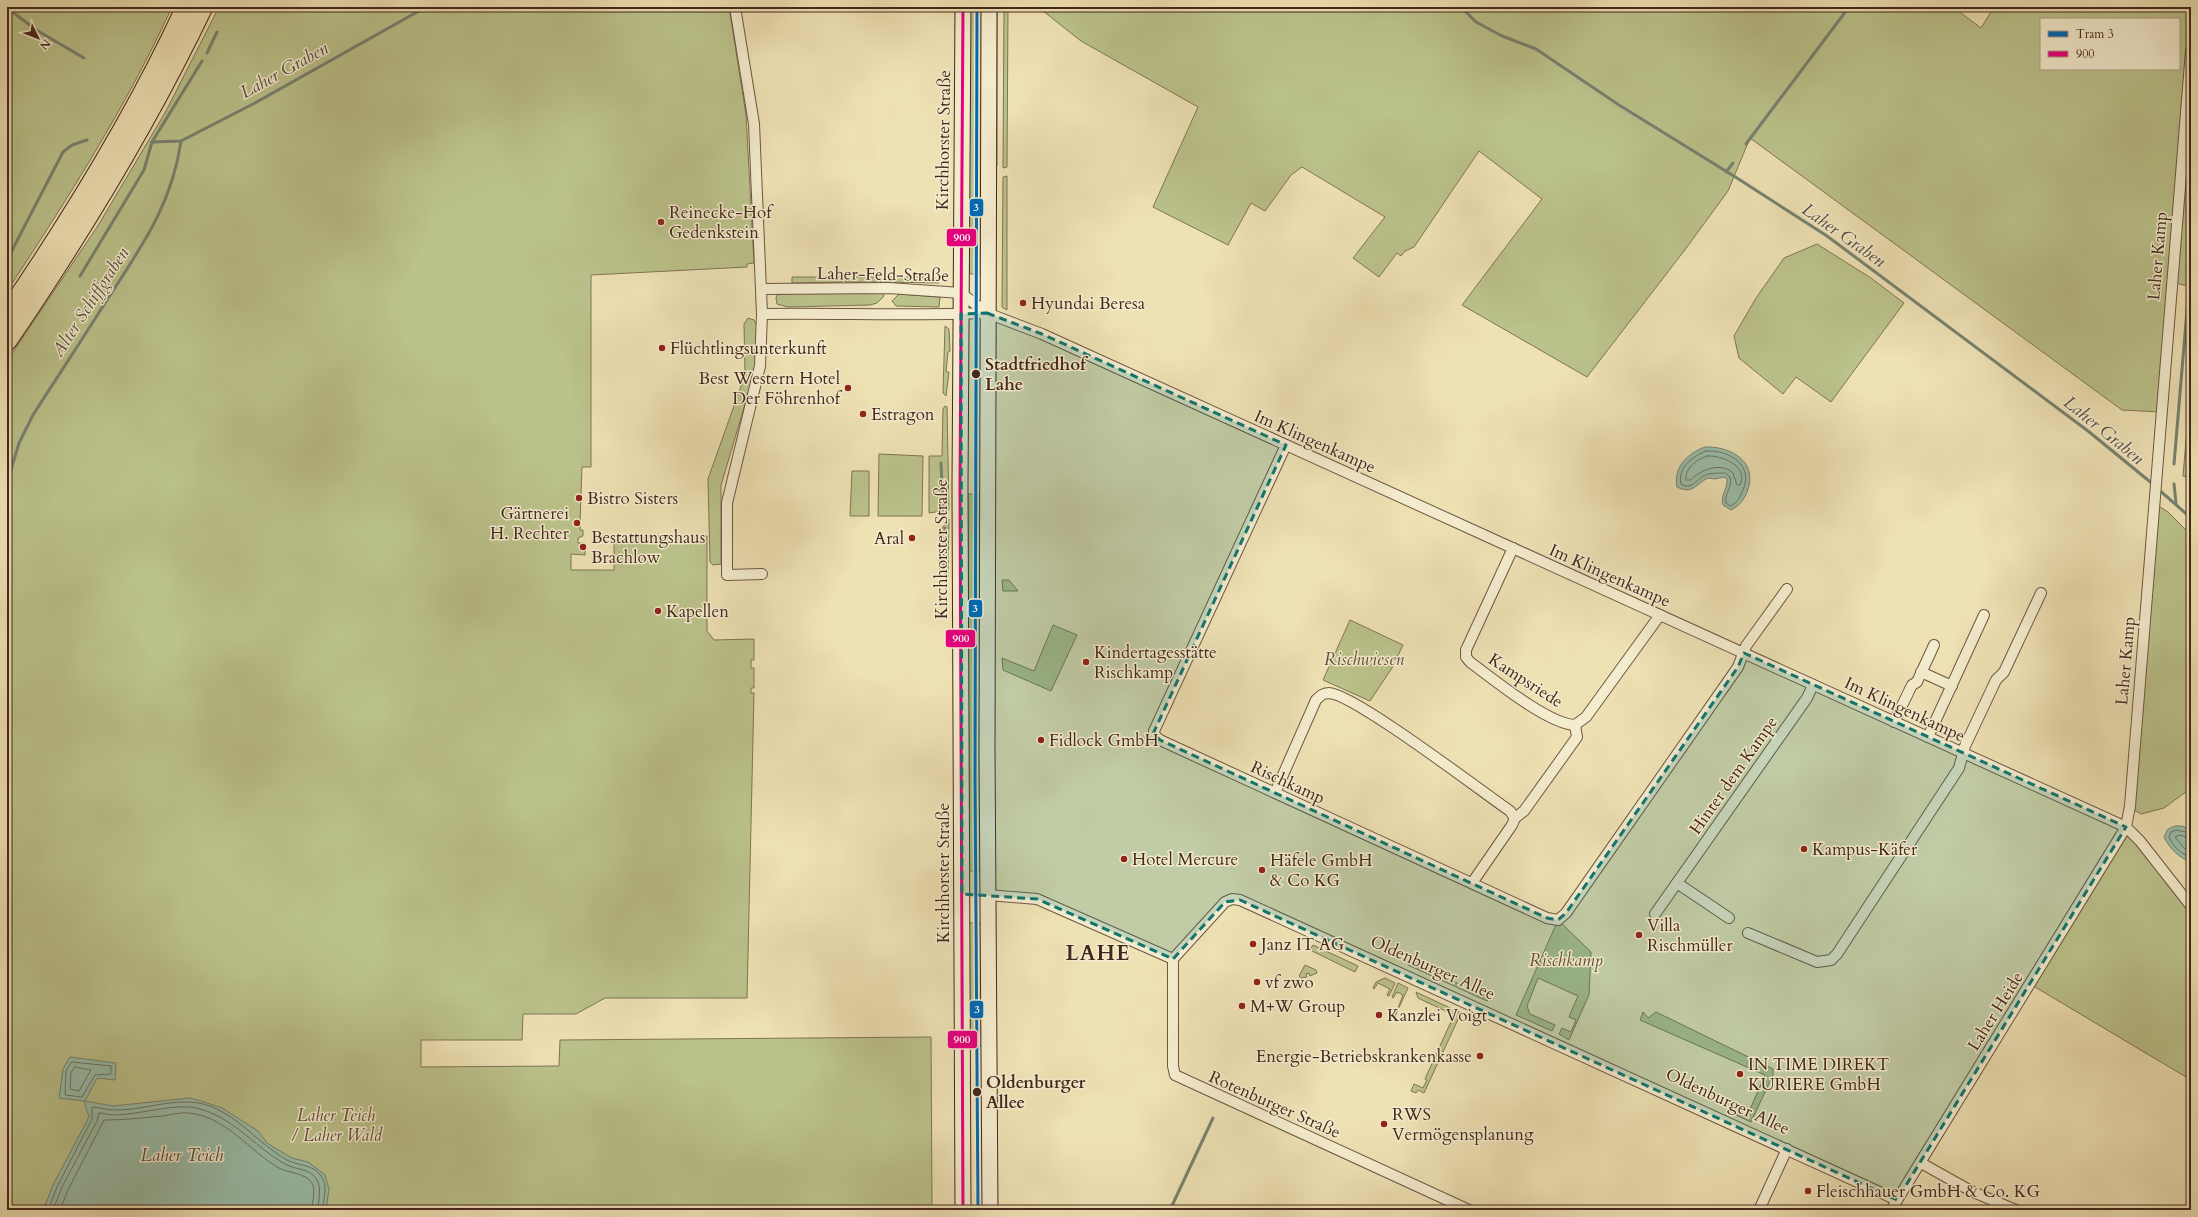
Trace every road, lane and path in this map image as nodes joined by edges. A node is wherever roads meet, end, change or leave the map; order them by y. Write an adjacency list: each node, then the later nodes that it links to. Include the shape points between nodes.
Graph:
1 (186, 7): 6 (highway)
2 (203, 7): 6 (highway)
3 (735, 7): 9 (street, via 754,124)
4 (963, 7): 10 (main road, Kirchhorster Straße)
5 (989, 7): 11 (main road)
6 (184, 30): 8 (highway)
7 (2191, 50): 34 (street, Laher Kamp)
8 (168, 61): 12 (highway, via 68,223); 15 (highway, via 140,130 81,230)
9 (762, 289): 10 (street, Laher-Feld-Straße, via 889,288); 13 (street)
10 (961, 293): 11 (street, Laher-Feld-Straße); 14 (main road, Kirchhorster Straße)
11 (987, 313): 14 (street); 16 (street, Im Klingenkampe, via 1042,334); 38 (main road)
12 (7, 314)
13 (762, 314): 14 (street); 18 (street, via 760,366 727,503 727,575)
14 (961, 314): 37 (main road, Kirchhorster Straße)
15 (7, 341)
16 (1286, 445): 17 (street, Im Klingenkampe); 32 (street, Rischkamp, via 1154,731 1160,740)
17 (1513, 548): 21 (street, Im Klingenkampe); 29 (street, Kampsriede, via 1466,650 1466,657 1535,708 1562,722)
18 (762, 574)
19 (1787, 589): 24 (street, via 1746,646)
20 (2041, 593): 31 (street, via 2004,672 1996,680)
21 (1660, 615): 24 (street, Im Klingenkampe); 29 (street, Kampsriede, via 1586,717)
22 (1984, 615): 27 (street)
23 (1934, 645): 25 (street)
24 (1744, 653): 26 (street, Im Klingenkampe); 36 (street, Rischkamp, via 1738,667 1566,913 1558,920 1547,918)
25 (1921, 672): 27 (street); 28 (street, via 1917,682 1906,695)
26 (1813, 685): 28 (street, Im Klingenkampe); 35 (street, Hinter dem Kampe, via 1807,698)
27 (1952, 686): 30 (street)
28 (1894, 722): 30 (street, Im Klingenkampe)
29 (1575, 725): 33 (street, via 1577,737 1524,812)
30 (1928, 737): 31 (street, Im Klingenkampe)
31 (1963, 754): 34 (street, Im Klingenkampe); 42 (street, via 1959,768 1831,960 1810,961)
32 (1275, 793): 33 (street, via 1316,700 1323,694 1330,693 1364,708 1510,811); 36 (street, Rischkamp)
33 (1515, 818): 36 (street)
34 (2126, 827): 39 (street, Im Klingenkampe); 45 (street, Laher Heide)
35 (1677, 882): 40 (street, Hinter dem Kampe); 41 (street)
36 (1472, 883)
37 (962, 894): 38 (main road); 47 (main road, Kirchhorster Straße)
38 (988, 895): 43 (street, via 1037,899); 48 (main road)
39 (2191, 906)
40 (1655, 914)
41 (1729, 918)
42 (1748, 932)
43 (1173, 959): 44 (street, Oldenburger Allee, via 1225,902 1232,899 1240,900); 49 (street, Rotenburger Straße, via 1175,1075)
44 (1787, 1149): 46 (street, Oldenburger Allee); 50 (street)
45 (1921, 1164): 46 (street, Laher Heide); 52 (street, via 1973,1192)
46 (1897, 1200): 51 (street, Laher Heide)
47 (963, 1210)
48 (990, 1210)
49 (1469, 1210)
50 (1759, 1210)
51 (1891, 1210)
52 (2016, 1210)

